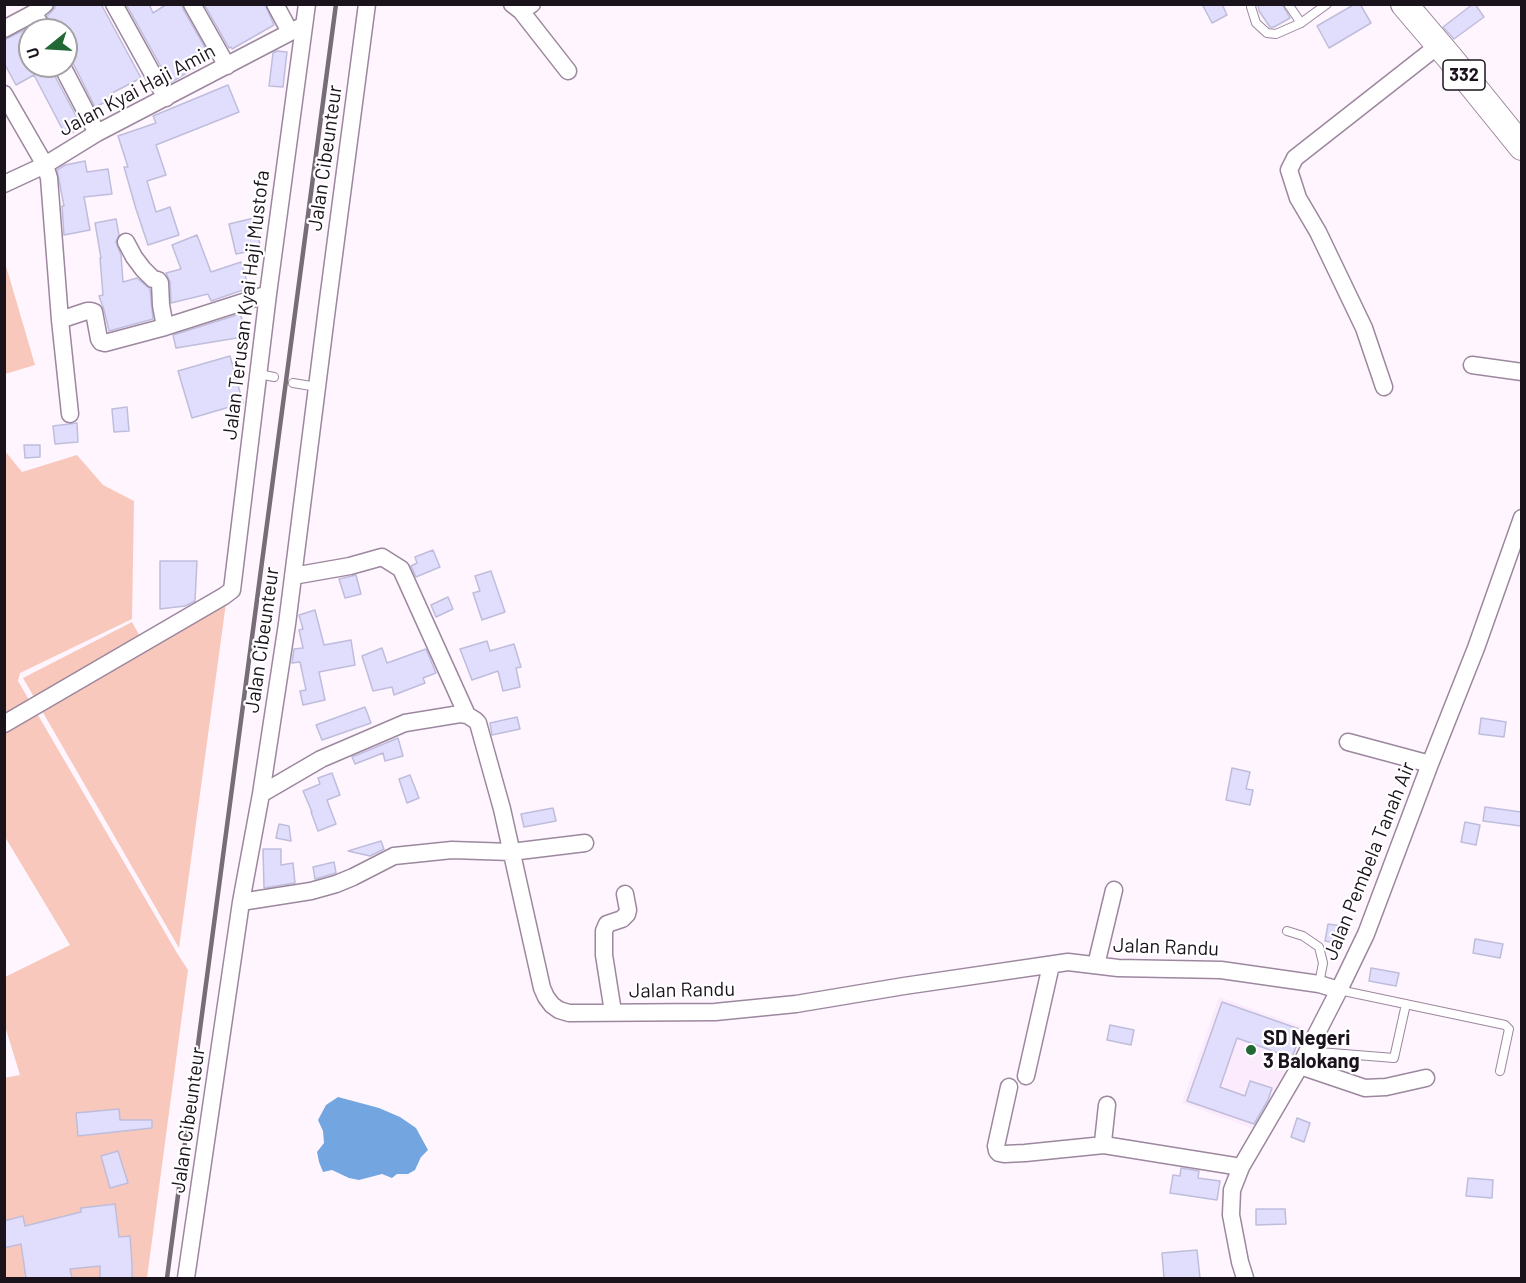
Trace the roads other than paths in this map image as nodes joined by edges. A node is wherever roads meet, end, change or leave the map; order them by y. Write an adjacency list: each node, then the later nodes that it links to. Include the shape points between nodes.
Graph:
1 (114, 4): 20 (street)
2 (192, 4): 16 (street)
3 (275, 4): 14 (street)
4 (307, 4): 14 (street, Jalan Terusan Kyai Haji Mustofa)
5 (367, 4): 32 (street, Jalan Cibeunteur)
6 (1252, 4): 12 (lane, via 1256,23 1267,33 1276,34)
7 (1288, 4): 12 (lane)
8 (1404, 4): 15 (main road, 332)
9 (1326, 5): 12 (lane)
10 (522, 7): 17 (street)
11 (40, 9): 13 (street)
12 (1301, 22)
13 (4, 29)
14 (297, 29): 16 (street, Jalan Kyai Haji Amin); 26 (street, Jalan Terusan Kyai Haji Mustofa)
15 (1439, 45): 22 (main road, 332); 33 (street, via 1295,158 1289,170 1298,198 1364,328)
16 (227, 66): 20 (street, Jalan Kyai Haji Amin)
17 (568, 71)
18 (68, 78): 21 (street)
19 (4, 94): 23 (street)
20 (166, 98): 21 (street, Jalan Kyai Haji Amin)
21 (97, 133): 23 (street, Jalan Kyai Haji Amin)
22 (1521, 147)
23 (45, 165): 24 (street, Jalan Kyai Haji Amin); 27 (street)
24 (4, 184)
25 (126, 242): 28 (street, via 143,269 160,283)
26 (268, 294): 28 (street); 38 (street, Jalan Terusan Kyai Haji Mustofa, via 267,375 232,590)
27 (60, 320): 28 (street, via 94,312 99,339 105,343); 34 (street)
28 (165, 327)
29 (1472, 365): 30 (street)
30 (1521, 372)
31 (293, 383): 32 (lane)
32 (317, 387): 36 (street, Jalan Cibeunteur)
33 (1384, 387)
34 (70, 414)
35 (1521, 518): 40 (street, Jalan Pembela Tanah Air)
36 (293, 576): 37 (street, Jalan Randu, via 382,557 401,569); 41 (street, Jalan Cibeunteur)
37 (467, 715): 41 (street, via 405,723 321,759); 43 (street, Jalan Randu, via 478,723)
38 (4, 724)
39 (1348, 742): 40 (street)
40 (1430, 764): 51 (street, Jalan Pembela Tanah Air, via 1366,934)
41 (261, 794): 46 (street, Jalan Cibeunteur)
42 (585, 843): 43 (street)
43 (512, 852): 46 (street, via 452,850 394,856 336,884); 53 (street, Jalan Randu, via 546,998 568,1013)
44 (1114, 890): 49 (street)
45 (625, 894): 53 (street, via 627,914 607,924 603,931)
46 (241, 902): 62 (street, Jalan Cibeunteur)
47 (1287, 931): 50 (lane, via 1319,946 1323,963)
48 (1051, 965): 49 (street, Jalan Randu); 53 (street, Jalan Randu, via 796,1004 715,1012); 56 (street)
49 (1096, 965): 50 (street, Jalan Randu, via 1221,970)
50 (1319, 984): 51 (street, Jalan Randu)
51 (1339, 990): 52 (lane); 54 (street, Jalan Pembela Tanah Air)
52 (1406, 1004): 54 (lane, via 1394,1058); 55 (lane, via 1508,1027)
53 (613, 1012)
54 (1304, 1058): 57 (street, via 1365,1088); 61 (street, Jalan Pembela Tanah Air)
55 (1500, 1071)
56 (1026, 1076)
57 (1426, 1078)
58 (1009, 1086): 60 (street, via 996,1146 999,1153)
59 (1107, 1106): 60 (street)
60 (1104, 1145): 61 (street)
61 (1242, 1167): 63 (street, Jalan Pembela Tanah Air, via 1232,1190 1231,1215)
62 (186, 1278)
63 (1245, 1278)

